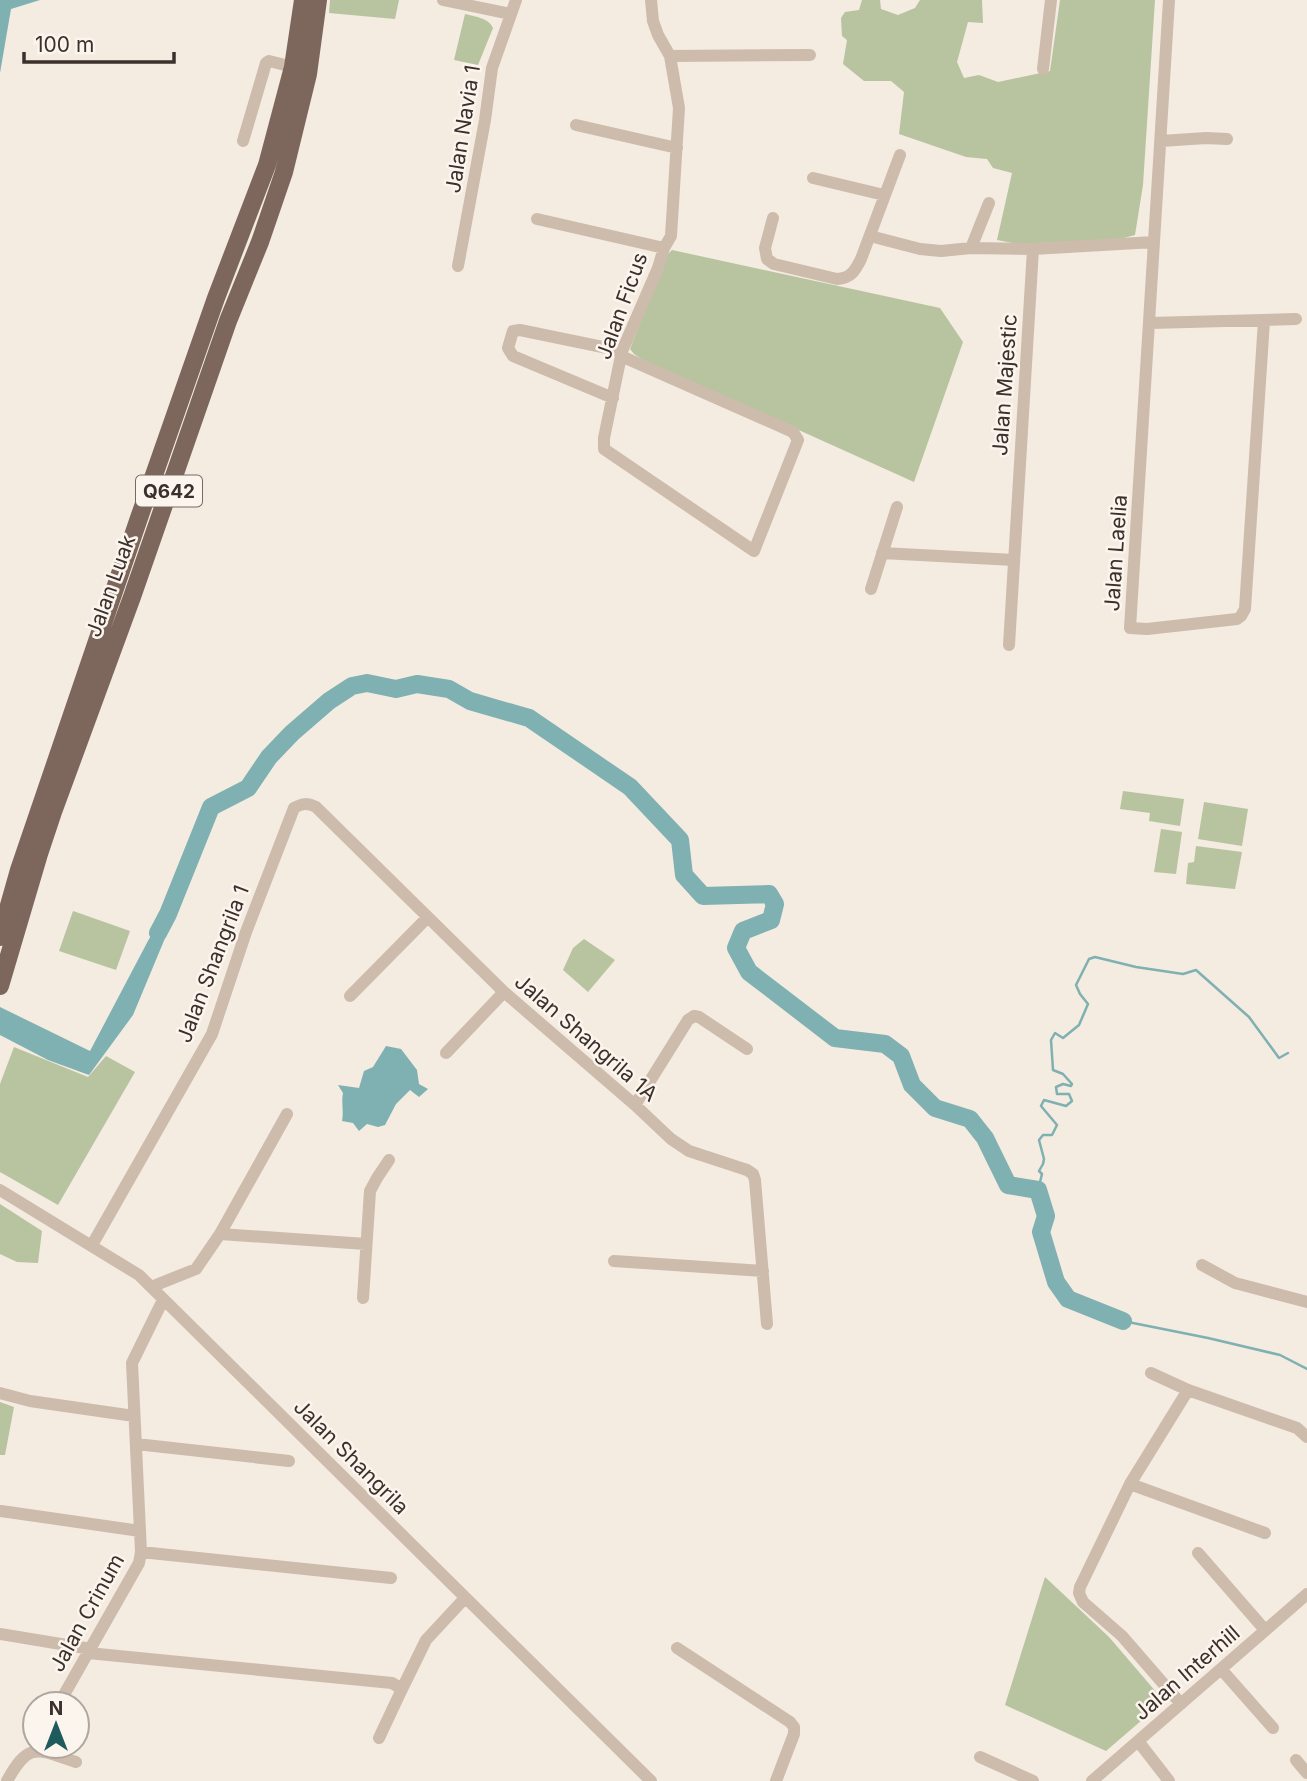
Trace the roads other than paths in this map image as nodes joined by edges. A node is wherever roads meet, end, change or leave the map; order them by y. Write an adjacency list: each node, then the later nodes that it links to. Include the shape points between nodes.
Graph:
1 (303, 0): 11 (main road, Jalan Luak / Q642)
2 (318, 0): 25 (main road, Jalan Luak / Q642, via 308,74 284,172)
3 (443, 0): 8 (street)
4 (516, 0): 8 (street, Jalan Navia 1)
5 (651, 0): 10 (street, Jalan Ficus, via 653,21)
6 (1051, 0): 12 (street)
7 (1169, 0): 16 (street, Jalan Laelia)
8 (510, 14): 30 (street, Jalan Navia 1, via 492,68)
9 (810, 55): 10 (street)
10 (670, 56): 17 (street, Jalan Ficus, via 680,108)
11 (293, 67): 15 (street, via 265,63); 31 (main road, Jalan Luak / Q642, via 267,165)
12 (1043, 69)
13 (576, 125): 17 (street)
14 (1227, 139): 16 (street)
15 (243, 141)
16 (1161, 141): 26 (street, Jalan Laelia)
17 (677, 148): 27 (street, Jalan Ficus, via 671,236)
18 (900, 155): 20 (street)
19 (813, 178): 20 (street)
20 (884, 195): 24 (street)
21 (989, 203): 28 (street)
22 (773, 218): 24 (street, via 765,248 767,259 837,279 853,274)
23 (537, 219): 27 (street)
24 (870, 236): 28 (street, via 920,249)
25 (260, 242): 31 (main road, via 231,299); 33 (main road, Jalan Luak / Q642)
26 (1154, 242): 29 (street); 35 (street, Jalan Laelia)
27 (664, 248): 36 (street, Jalan Ficus)
28 (971, 248): 29 (street)
29 (1033, 249): 41 (street, Jalan Majestic)
30 (458, 266)
31 (216, 298): 37 (main road, Jalan Luak / Q642)
32 (1296, 319): 34 (street)
33 (228, 321): 37 (main road, via 216,322); 47 (main road, Jalan Luak / Q642, via 39,854)
34 (1264, 321): 35 (street); 35 (street, Jalan Laelia, via 1245,609 1237,619 1147,629 1130,628)
35 (1150, 323)
36 (622, 353): 38 (street, Jalan Ficus); 38 (street, via 520,330 513,331 508,348 513,356); 38 (street, Jalan Ficus, via 796,435 754,551 604,449)
37 (187, 379): 46 (main road, Jalan Luak / Q642)
38 (613, 398)
39 (897, 507): 40 (street)
40 (882, 553): 41 (street); 42 (street)
41 (1014, 561): 43 (street, Jalan Majestic)
42 (871, 589)
43 (1009, 645)
44 (301, 804): 45 (street, Jalan Shangrila 1A, via 316,807); 58 (street, Jalan Shangrila 1, via 294,808 246,932 212,1034)
45 (427, 918): 48 (street, Jalan Shangrila 1A); 49 (street)
46 (0, 937)
47 (1, 982)
48 (504, 992): 51 (street); 52 (street, Jalan Shangrila 1A)
49 (350, 996)
50 (747, 1049): 52 (street, via 694,1017)
51 (446, 1052)
52 (635, 1105): 61 (street, Jalan Shangrila 1A, via 689,1152 753,1174)
53 (287, 1114): 56 (street)
54 (389, 1160): 57 (street, via 370,1191)
55 (0, 1190): 58 (street, Jalan Shangrila)
56 (220, 1234): 57 (street); 62 (street, via 196,1269)
57 (366, 1244): 63 (street)
58 (92, 1245): 62 (street, Jalan Shangrila)
59 (614, 1261): 61 (street)
60 (1202, 1265): 65 (street, via 1235,1283)
61 (763, 1271): 66 (street, Jalan Shangrila 1A)
62 (151, 1287): 64 (street, Jalan Shangrila)
63 (363, 1298)
64 (163, 1300): 70 (street, Jalan Crinum, via 132,1363); 82 (street, Jalan Shangrila)
65 (1307, 1302)
66 (767, 1324)
67 (1151, 1373): 68 (street)
68 (1188, 1390): 71 (street, via 1297,1428); 74 (street)
69 (0, 1393): 70 (street)
70 (134, 1416): 72 (street, Jalan Crinum)
71 (1307, 1437)
72 (136, 1444): 73 (street); 76 (street, Jalan Crinum)
73 (289, 1461)
74 (1129, 1484): 77 (street); 90 (street, via 1079,1593)
75 (1, 1511): 76 (street)
76 (140, 1531): 78 (street, Jalan Crinum)
77 (1265, 1533)
78 (141, 1552): 80 (street); 86 (street, Jalan Crinum)
79 (1198, 1553): 83 (street)
80 (391, 1578)
81 (1307, 1594): 83 (street, Jalan Interhill)
82 (465, 1598): 88 (street, via 426,1640); 99 (street, Jalan Shangrila)
83 (1265, 1630): 87 (street, Jalan Interhill)
84 (0, 1634): 86 (street)
85 (677, 1648): 100 (street, via 794,1727)
86 (89, 1651): 88 (street, via 392,1683); 89 (street, Jalan Crinum)
87 (1221, 1669): 90 (street, Jalan Interhill); 91 (street)
88 (402, 1689): 92 (street)
89 (67, 1690)
90 (1181, 1704): 93 (street, Jalan Interhill)
91 (1273, 1728)
92 (379, 1738)
93 (1138, 1741): 102 (street, Jalan Interhill); 103 (street)
94 (980, 1757): 101 (street)
95 (1296, 1760): 97 (street)
96 (76, 1762): 98 (street, via 47,1752 29,1752)
97 (1307, 1773)
98 (7, 1780)
99 (651, 1781)
100 (776, 1781)
101 (1033, 1781)
102 (1092, 1781)
103 (1170, 1781)

